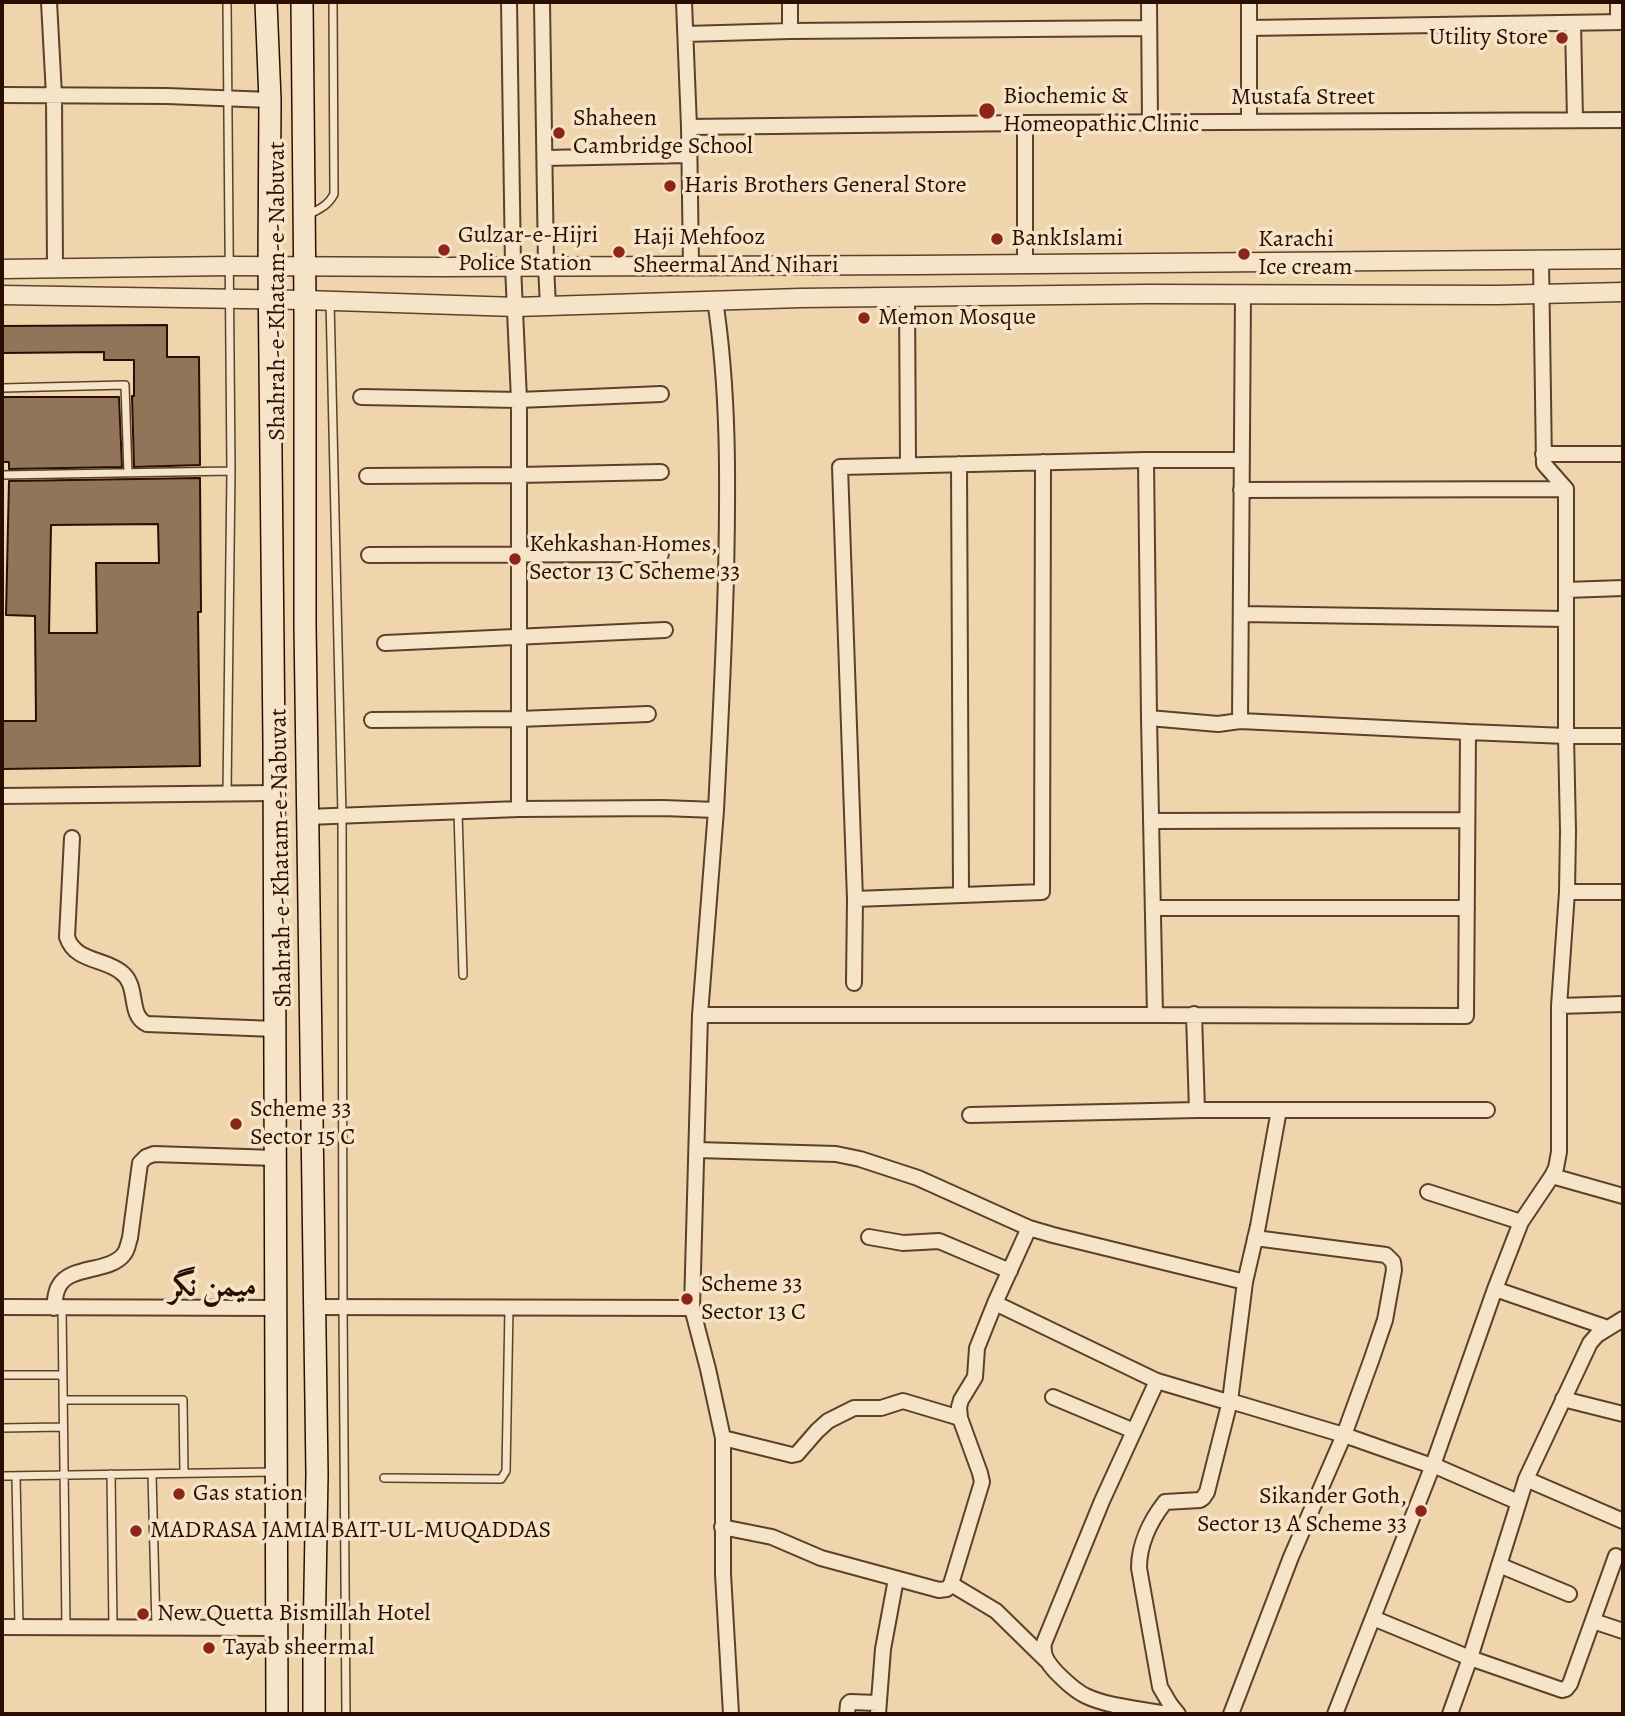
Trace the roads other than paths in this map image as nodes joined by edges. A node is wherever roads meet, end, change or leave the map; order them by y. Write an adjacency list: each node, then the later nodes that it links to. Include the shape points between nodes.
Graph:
1 (49, 2): 19 (street)
2 (227, 2): 21 (lane)
3 (266, 2): 22 (main road, Shahrah-e-Khatam-e-Nabuvat)
4 (302, 2): 31 (main road, Shahrah-e-Khatam-e-Nabuvat)
5 (333, 2): 31 (lane, via 334,194 325,206)
6 (509, 2): 40 (street)
7 (542, 2): 30 (street)
8 (684, 2): 18 (street)
9 (790, 2): 17 (street)
10 (1149, 2): 16 (street)
11 (1249, 2): 15 (street)
12 (1618, 2): 13 (street)
13 (1621, 22): 14 (street)
14 (1573, 23): 15 (street); 23 (street)
15 (1250, 28): 25 (street)
16 (1149, 29): 17 (street); 26 (street)
17 (790, 31): 18 (street)
18 (686, 34): 28 (street)
19 (54, 94): 20 (street); 21 (street); 41 (street)
20 (2, 95)
21 (228, 98): 22 (street); 36 (lane)
22 (270, 100): 37 (main road, Shahrah-e-Khatam-e-Nabuvat)
23 (1575, 120): 24 (street, Mustafa Street); 25 (street, Mustafa Street)
24 (1623, 120)
25 (1249, 121): 26 (street, Mustafa Street)
26 (1150, 122): 27 (street, Mustafa Street)
27 (1026, 123): 28 (street, Mustafa Street); 34 (street)
28 (689, 127): 29 (street)
29 (690, 155): 30 (street); 35 (street)
30 (545, 158): 39 (street)
31 (304, 217): 38 (main road, Shahrah-e-Khatam-e-Nabuvat)
32 (1623, 259): 33 (street)
33 (1541, 260): 34 (street); 45 (street)
34 (1026, 264): 35 (street)
35 (691, 265): 39 (street)
36 (230, 266): 37 (street); 41 (street); 48 (lane)
37 (269, 266): 38 (street); 49 (main road, Shahrah-e-Khatam-e-Nabuvat)
38 (304, 266): 40 (street); 50 (main road, Shahrah-e-Khatam-e-Nabuvat)
39 (546, 266): 40 (street); 53 (street)
40 (513, 267): 54 (street)
41 (55, 268): 42 (street)
42 (2, 269)
43 (1623, 292): 45 (street)
44 (1242, 294): 45 (street); 47 (street); 62 (street)
45 (1542, 294): 59 (street)
46 (2, 295): 48 (street)
47 (906, 297): 52 (street); 65 (street)
48 (231, 298): 49 (street); 66 (lane)
49 (270, 299): 50 (street); 93 (main road, Shahrah-e-Khatam-e-Nabuvat)
50 (305, 300): 51 (street); 99 (main road, Shahrah-e-Khatam-e-Nabuvat)
51 (330, 300): 54 (street); 98 (lane)
52 (715, 300): 53 (street); 96 (street, via 726,410 727,519)
53 (548, 306): 54 (street)
54 (516, 307): 58 (street)
55 (2, 388): 68 (lane, via 125,384)
56 (661, 394): 58 (street)
57 (361, 397): 58 (street)
58 (519, 401): 70 (street)
59 (1543, 454): 60 (street); 72 (street, via 1544,464)
60 (1623, 454)
61 (1146, 460): 62 (street); 63 (street); 86 (street)
62 (1242, 460): 73 (street)
63 (1043, 462): 64 (street); 105 (street, via 1042,892)
64 (959, 464): 65 (street); 105 (street)
65 (908, 465): 106 (street, via 840,467)
66 (232, 471): 68 (lane); 92 (lane)
67 (661, 472): 70 (street)
68 (128, 473): 69 (lane)
69 (2, 475)
70 (519, 475): 71 (street); 74 (street)
71 (367, 476)
72 (1566, 489): 73 (street); 78 (street)
73 (1241, 490): 79 (street)
74 (519, 554): 75 (street); 76 (street); 82 (street)
75 (661, 554)
76 (369, 555)
77 (1623, 588): 78 (street)
78 (1566, 590): 80 (street)
79 (1241, 614): 80 (street); 88 (street)
80 (1566, 619): 90 (street)
81 (665, 630): 82 (street)
82 (519, 637): 83 (street); 85 (street)
83 (385, 643)
84 (649, 714): 85 (street)
85 (519, 719): 87 (street); 95 (street)
86 (1149, 719): 88 (street); 101 (street)
87 (372, 720)
88 (1240, 722): 89 (street)
89 (1468, 732): 90 (street); 100 (street)
90 (1566, 736): 91 (street); 103 (street)
91 (1623, 736)
92 (227, 793): 93 (street); 94 (street)
93 (274, 793): 116 (main road, Shahrah-e-Khatam-e-Nabuvat)
94 (2, 796)
95 (519, 809): 96 (street); 97 (street)
96 (716, 810): 115 (street)
97 (458, 812): 98 (street); 109 (lane)
98 (342, 816): 99 (street); 136 (lane)
99 (307, 817): 135 (main road, Shahrah-e-Khatam-e-Nabuvat)
100 (1467, 820): 101 (street); 108 (street)
101 (1151, 821): 107 (street)
102 (72, 838): 116 (street, via 69,944 81,956 122,972 132,985 141,1021)
103 (1567, 892): 104 (street); 112 (street)
104 (1623, 892)
105 (961, 895): 106 (street)
106 (855, 900): 110 (street)
107 (1153, 908): 108 (street); 113 (street)
108 (1466, 908): 114 (street, via 1465,1016)
109 (463, 975)
110 (854, 983)
111 (1623, 1004): 112 (street)
112 (1559, 1006): 123 (street, via 1559,1152)
113 (1155, 1014): 114 (street); 115 (street)
114 (1194, 1014): 117 (street)
115 (700, 1015): 121 (street)
116 (275, 1029): 122 (main road, Shahrah-e-Khatam-e-Nabuvat)
117 (1197, 1110): 118 (street); 120 (street)
118 (1279, 1110): 119 (street); 129 (street)
119 (1487, 1110)
120 (970, 1115)
121 (696, 1150): 127 (street, via 848,1156 918,1178); 140 (street)
122 (275, 1158): 137 (street, via 154,1153 146,1157 141,1163 123,1256 60,1283); 138 (main road, Shahrah-e-Khatam-e-Nabuvat)
123 (1552, 1177): 125 (street); 126 (street)
124 (1428, 1192): 126 (street)
125 (1623, 1196)
126 (1521, 1222): 132 (street)
127 (1029, 1228): 130 (street); 131 (street)
128 (869, 1237): 130 (street, via 903,1243 939,1241)
129 (1255, 1238): 131 (street); 155 (street, via 1378,1253 1393,1262 1385,1320)
130 (1010, 1271): 133 (street)
131 (1245, 1282): 149 (street)
132 (1495, 1289): 142 (street); 157 (street)
133 (995, 1303): 145 (street); 151 (street, via 977,1348 975,1377 961,1400)
134 (2, 1307): 137 (street)
135 (314, 1307): 136 (street); 188 (main road, Shahrah-e-Khatam-e-Nabuvat)
136 (343, 1307): 139 (street); 189 (lane)
137 (58, 1308): 138 (street); 144 (lane)
138 (275, 1308): 158 (main road, Shahrah-e-Khatam-e-Nabuvat)
139 (509, 1308): 140 (street); 165 (lane, via 504,1476)
140 (692, 1308): 156 (street)
141 (1623, 1319): 142 (street)
142 (1608, 1328): 147 (street, via 1590,1343)
143 (2, 1375): 144 (lane)
144 (63, 1375): 148 (lane)
145 (1157, 1381): 149 (street); 154 (street)
146 (1053, 1397): 154 (street)
147 (1563, 1399): 150 (street); 166 (street)
148 (63, 1400): 152 (lane); 159 (lane, via 183,1400)
149 (1230, 1401): 155 (street); 193 (street, via 1207,1492 1200,1500 1165,1502 1139,1556 1160,1687)
150 (1623, 1414)
151 (960, 1418): 156 (street, via 903,1401 881,1408 854,1408 828,1421 792,1455); 173 (street, via 982,1482)
152 (64, 1427): 153 (lane); 162 (lane)
153 (2, 1428)
154 (1134, 1431): 185 (street, via 1044,1643)
155 (1344, 1435): 157 (street); 194 (street, via 1290,1557)
156 (723, 1438): 169 (street)
157 (1432, 1466): 167 (street); 175 (street)
158 (276, 1472): 159 (lane); 182 (main road, Shahrah-e-Khatam-e-Nabuvat)
159 (184, 1473): 161 (lane)
160 (111, 1474): 161 (lane); 162 (lane); 180 (lane)
161 (152, 1474): 181 (lane)
162 (64, 1475): 164 (lane); 179 (lane)
163 (2, 1476): 164 (lane)
164 (16, 1476): 178 (lane)
165 (384, 1478)
166 (1526, 1479): 167 (street); 168 (street)
167 (1518, 1502): 171 (street)
168 (1623, 1521)
169 (722, 1527): 172 (street, via 772,1537 821,1558); 190 (street)
170 (1616, 1556): 176 (street)
171 (1499, 1564): 174 (street); 184 (street)
172 (896, 1578): 173 (street, via 939,1590); 186 (street)
173 (951, 1584): 185 (street, via 996,1611)
174 (1569, 1594)
175 (1373, 1618): 184 (street); 195 (street)
176 (1593, 1621): 183 (street); 184 (street, via 1566,1689)
177 (2, 1627): 178 (street)
178 (19, 1627): 179 (street)
179 (66, 1627): 180 (street)
180 (113, 1627): 181 (street)
181 (156, 1627): 182 (street)
182 (276, 1628): 187 (main road, Shahrah-e-Khatam-e-Nabuvat)
183 (1623, 1631)
184 (1470, 1658): 196 (street)
185 (1046, 1660): 192 (street, via 1087,1696)
186 (878, 1709): 191 (street, via 850,1702)
187 (278, 1714)
188 (314, 1714)
189 (346, 1714)
190 (731, 1714)
191 (846, 1714)
192 (1167, 1714)
193 (1178, 1714)
194 (1231, 1714)
195 (1335, 1714)
196 (1450, 1714)

